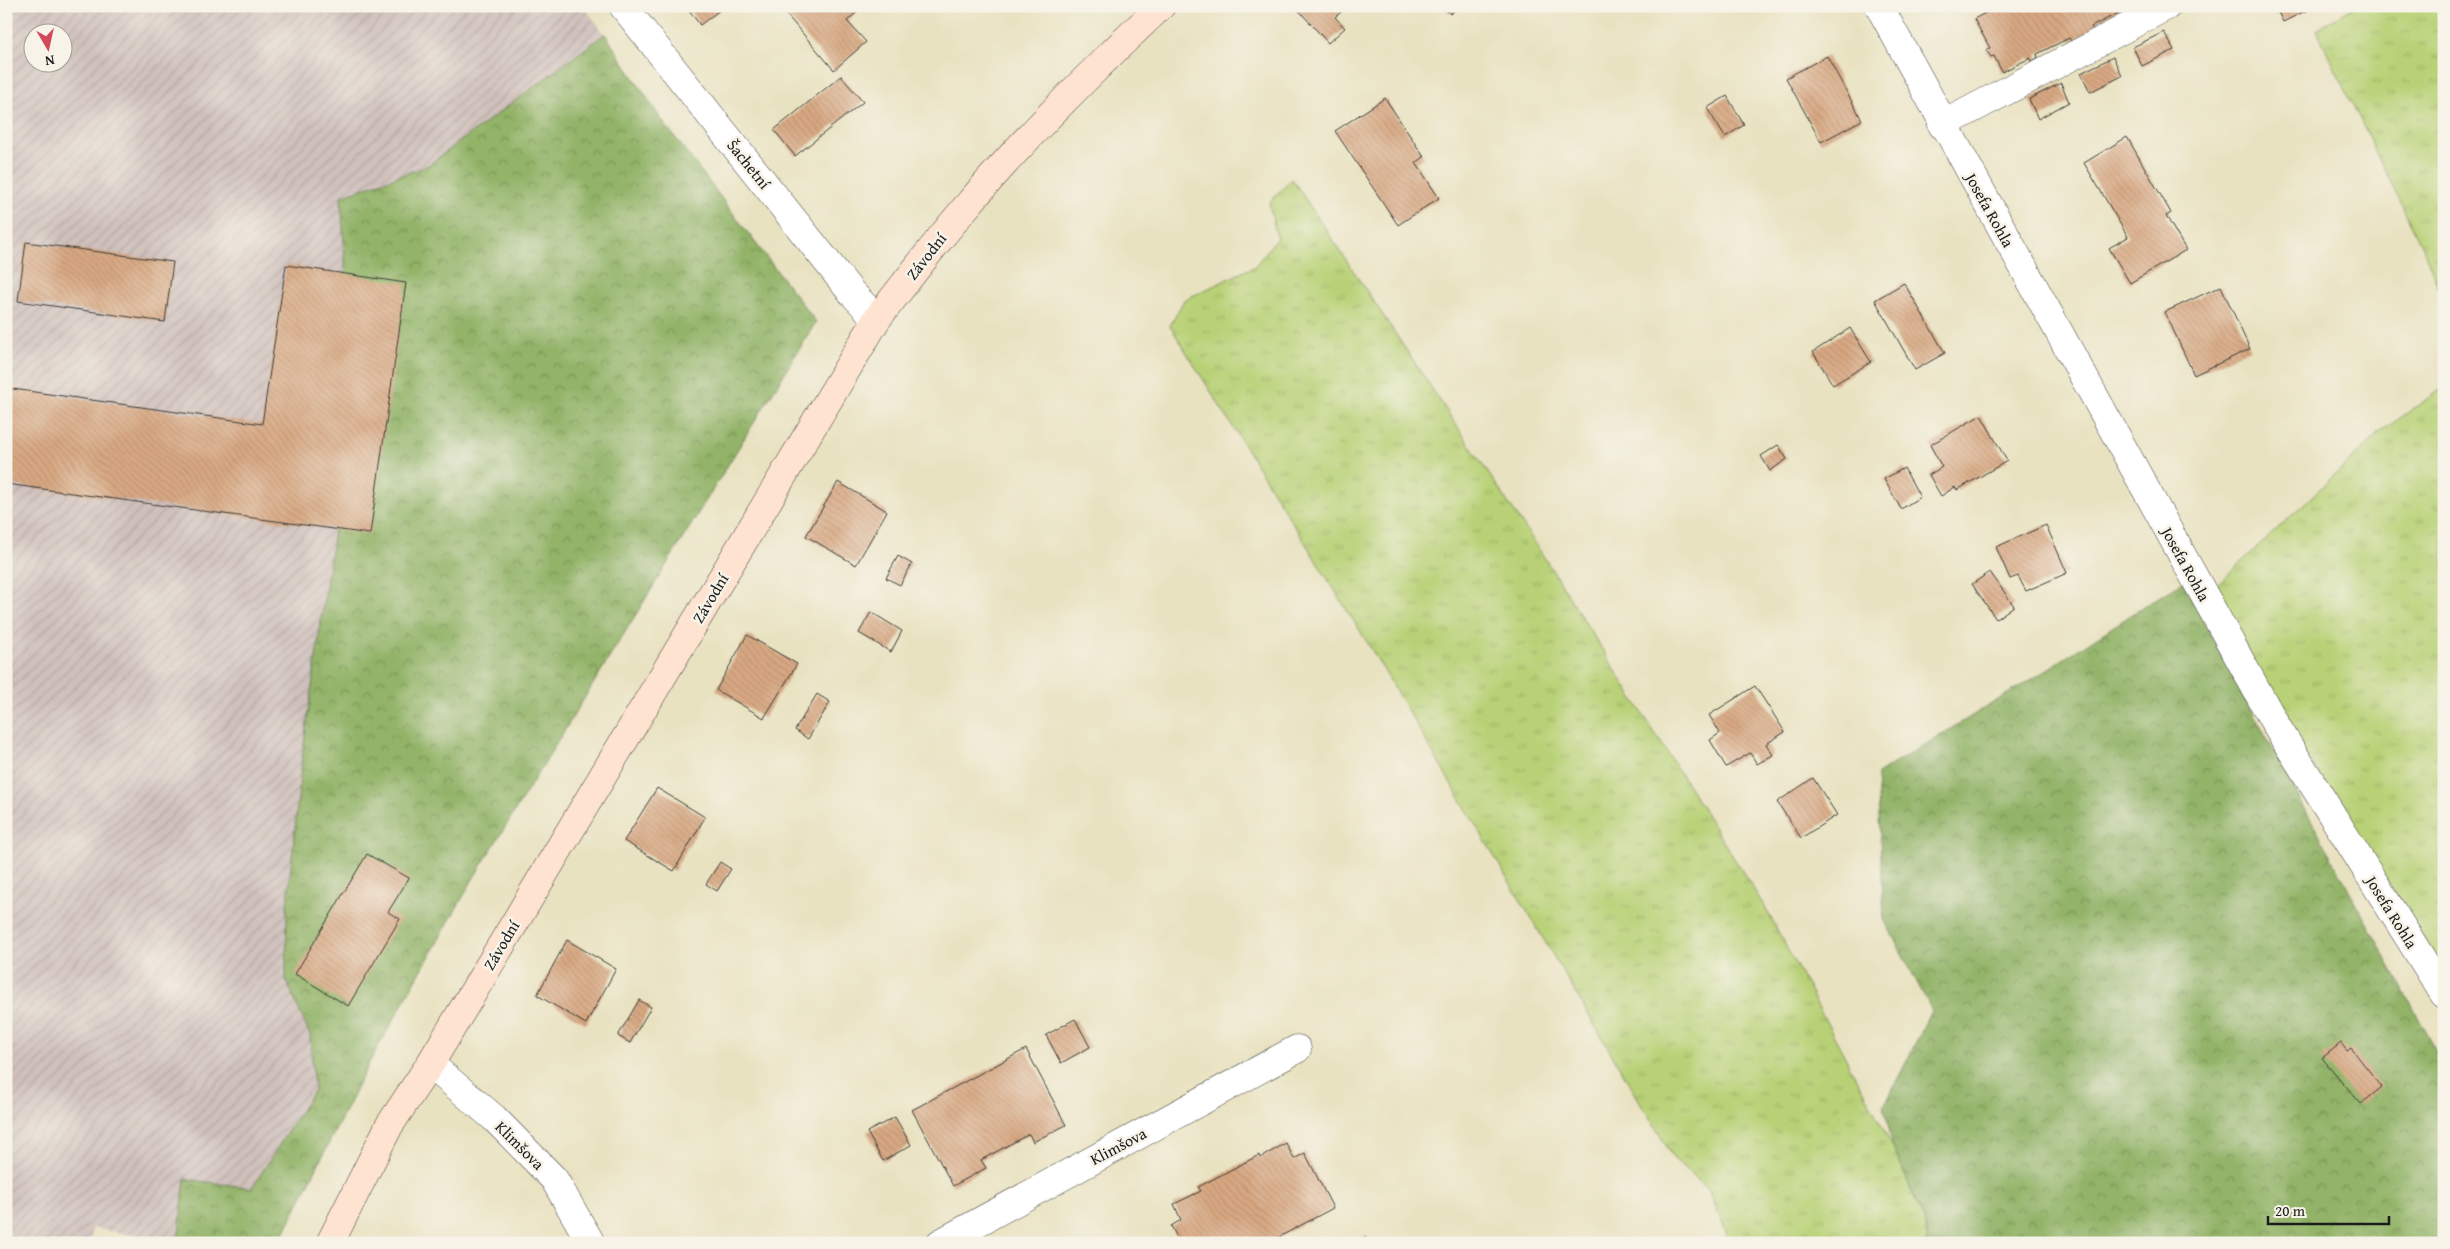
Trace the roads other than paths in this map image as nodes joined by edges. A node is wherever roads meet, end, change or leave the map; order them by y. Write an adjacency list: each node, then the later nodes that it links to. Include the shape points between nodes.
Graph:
1 (623, 6): 6 (street, Šachetní)
2 (1161, 6): 6 (street, Závodní, via 1094,69 1019,147 961,213)
3 (1879, 6): 5 (street, Josefa Rohla)
4 (2167, 6): 5 (street)
5 (1942, 125): 7 (street, Josefa Rohla, via 2277,727)
6 (877, 320): 9 (street, Závodní)
7 (2444, 994)
8 (1297, 1049): 12 (street, Klimšova)
9 (430, 1064): 10 (street, Závodní, via 389,1126); 11 (street, Klimšova, via 494,1118 554,1179)
10 (330, 1243)
11 (591, 1243)
12 (940, 1243)

